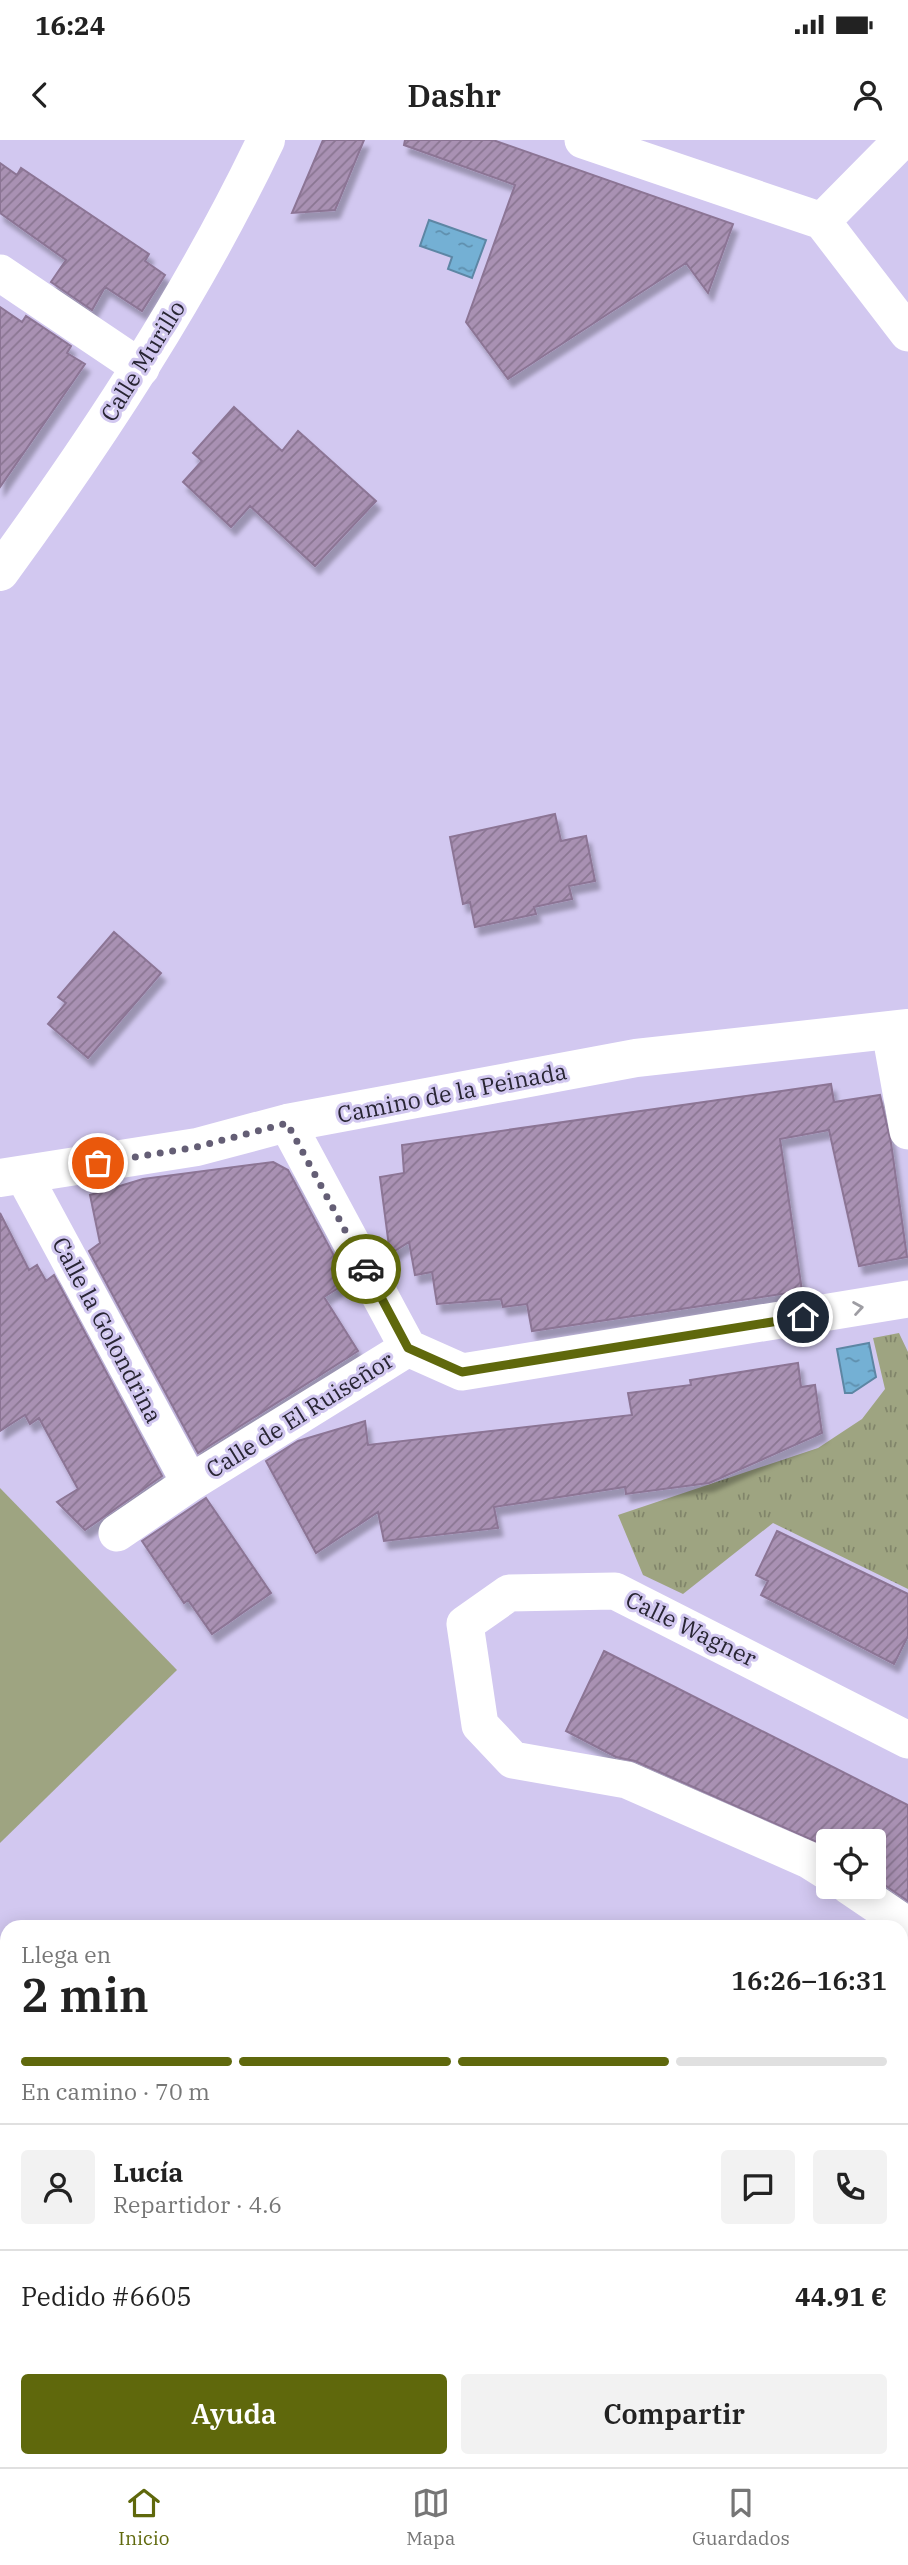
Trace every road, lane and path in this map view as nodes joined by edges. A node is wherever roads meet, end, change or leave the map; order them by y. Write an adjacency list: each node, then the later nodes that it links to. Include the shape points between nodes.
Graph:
1 (267, 140): 7 (street, Calle Murillo, via 224,228)
2 (583, 140): 4 (street)
3 (902, 140): 4 (street)
4 (822, 221): 6 (street)
5 (0, 273): 7 (street)
6 (908, 333)
7 (141, 368): 8 (street, Calle Murillo)
8 (0, 572)
9 (899, 1030): 10 (street, Camino de la Peinada, via 636,1058); 11 (street)
10 (287, 1123): 12 (street, Camino de la Peinada, via 197,1147); 14 (street)
11 (908, 1131)
12 (12, 1177): 15 (street, Calle la Golondrina)
13 (908, 1299): 14 (street, Calle de El Ruiseñor, one-way to 13, via 462,1372)
14 (408, 1348): 15 (street, Calle de El Ruiseñor)
15 (190, 1483): 16 (street, Calle de El Ruiseñor)
16 (117, 1533)
17 (908, 1740): 18 (street, Calle Wagner, via 615,1591 509,1593 465,1624 480,1725 513,1760 626,1780)
18 (816, 1864)
19 (868, 1899): 20 (street)
20 (899, 1920)

